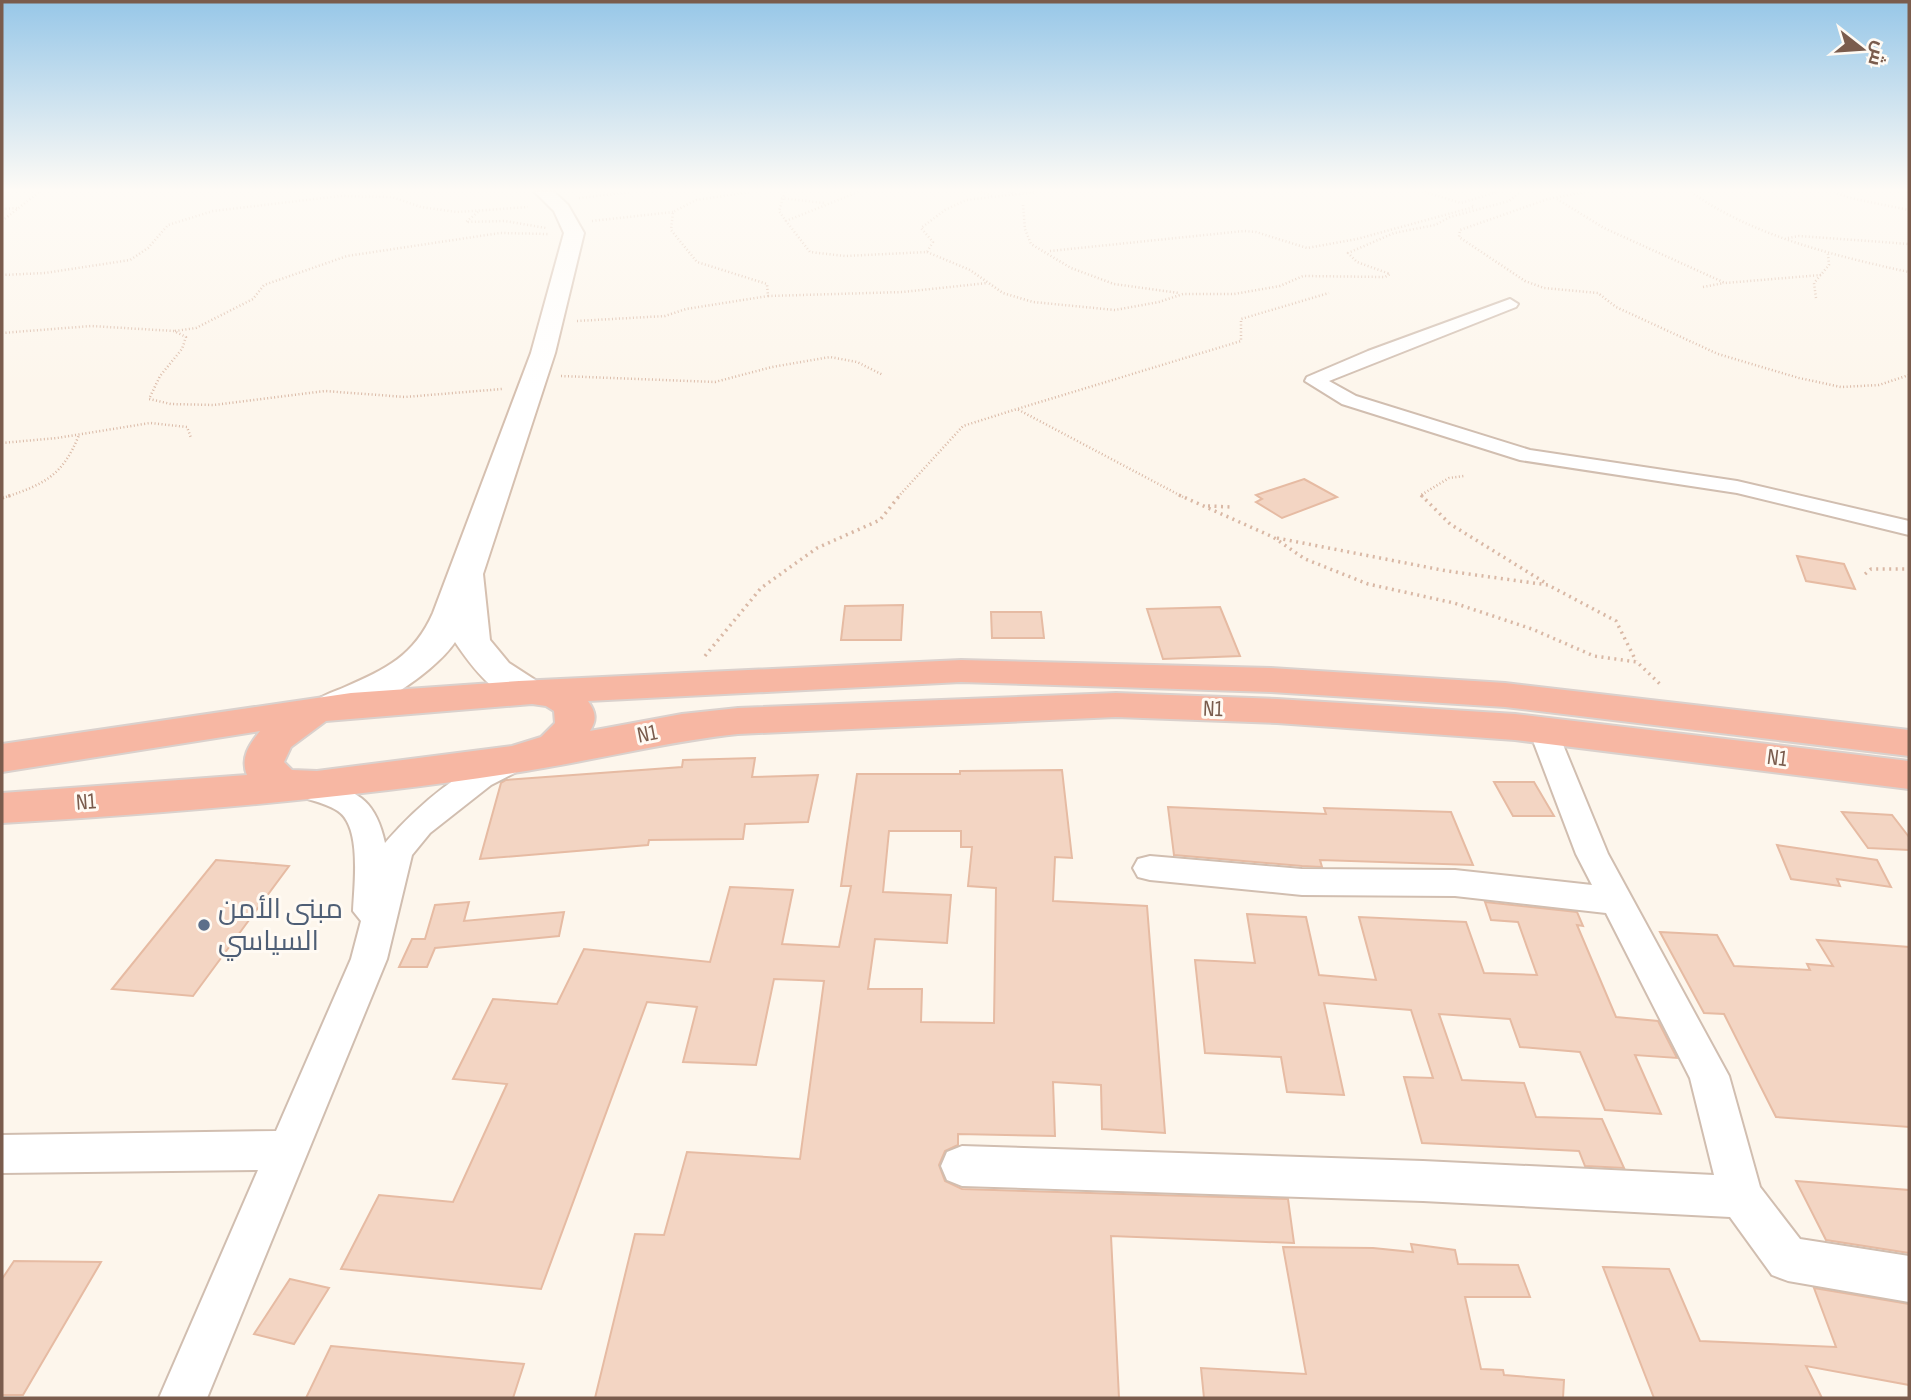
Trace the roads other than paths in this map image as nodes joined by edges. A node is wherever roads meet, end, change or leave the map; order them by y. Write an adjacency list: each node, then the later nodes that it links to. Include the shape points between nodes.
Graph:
1 (556, 257): 4 (street, via 551,323)
2 (1510, 304): 3 (street, via 1314,381 1349,400 1527,456 1737,487)
3 (1909, 528)
4 (466, 574): 5 (street, via 472,641 496,671); 6 (street, via 434,647 388,680)
5 (529, 693): 6 (highway, N1); 8 (highway, N1, via 961,671 1111,674 1477,693); 10 (highway, via 555,695 568,702 575,711 575,723 555,746)
6 (328, 709): 9 (highway, N1); 12 (highway, via 294,722 267,746 262,760 266,772 277,781)
7 (1543, 730): 10 (highway, N1 / N1, via 1116,705 737,721); 11 (highway, N1 / N1); 15 (street, via 1592,854)
8 (1909, 743)
9 (2, 758)
10 (516, 759): 12 (highway, N1); 16 (street, via 447,803 397,850)
11 (1909, 775)
12 (296, 786): 13 (highway, N1 / N1); 16 (street, via 353,806 363,824 372,851)
13 (2, 808)
14 (1150, 868): 15 (street, via 1302,882 1455,883)
15 (1616, 901): 20 (street, via 1709,1076)
16 (369, 959): 17 (street)
17 (288, 1150): 18 (street); 22 (street)
18 (2, 1154)
19 (962, 1166): 20 (street)
20 (1741, 1197): 21 (street, via 1788,1259)
21 (1909, 1279)
22 (183, 1398)

